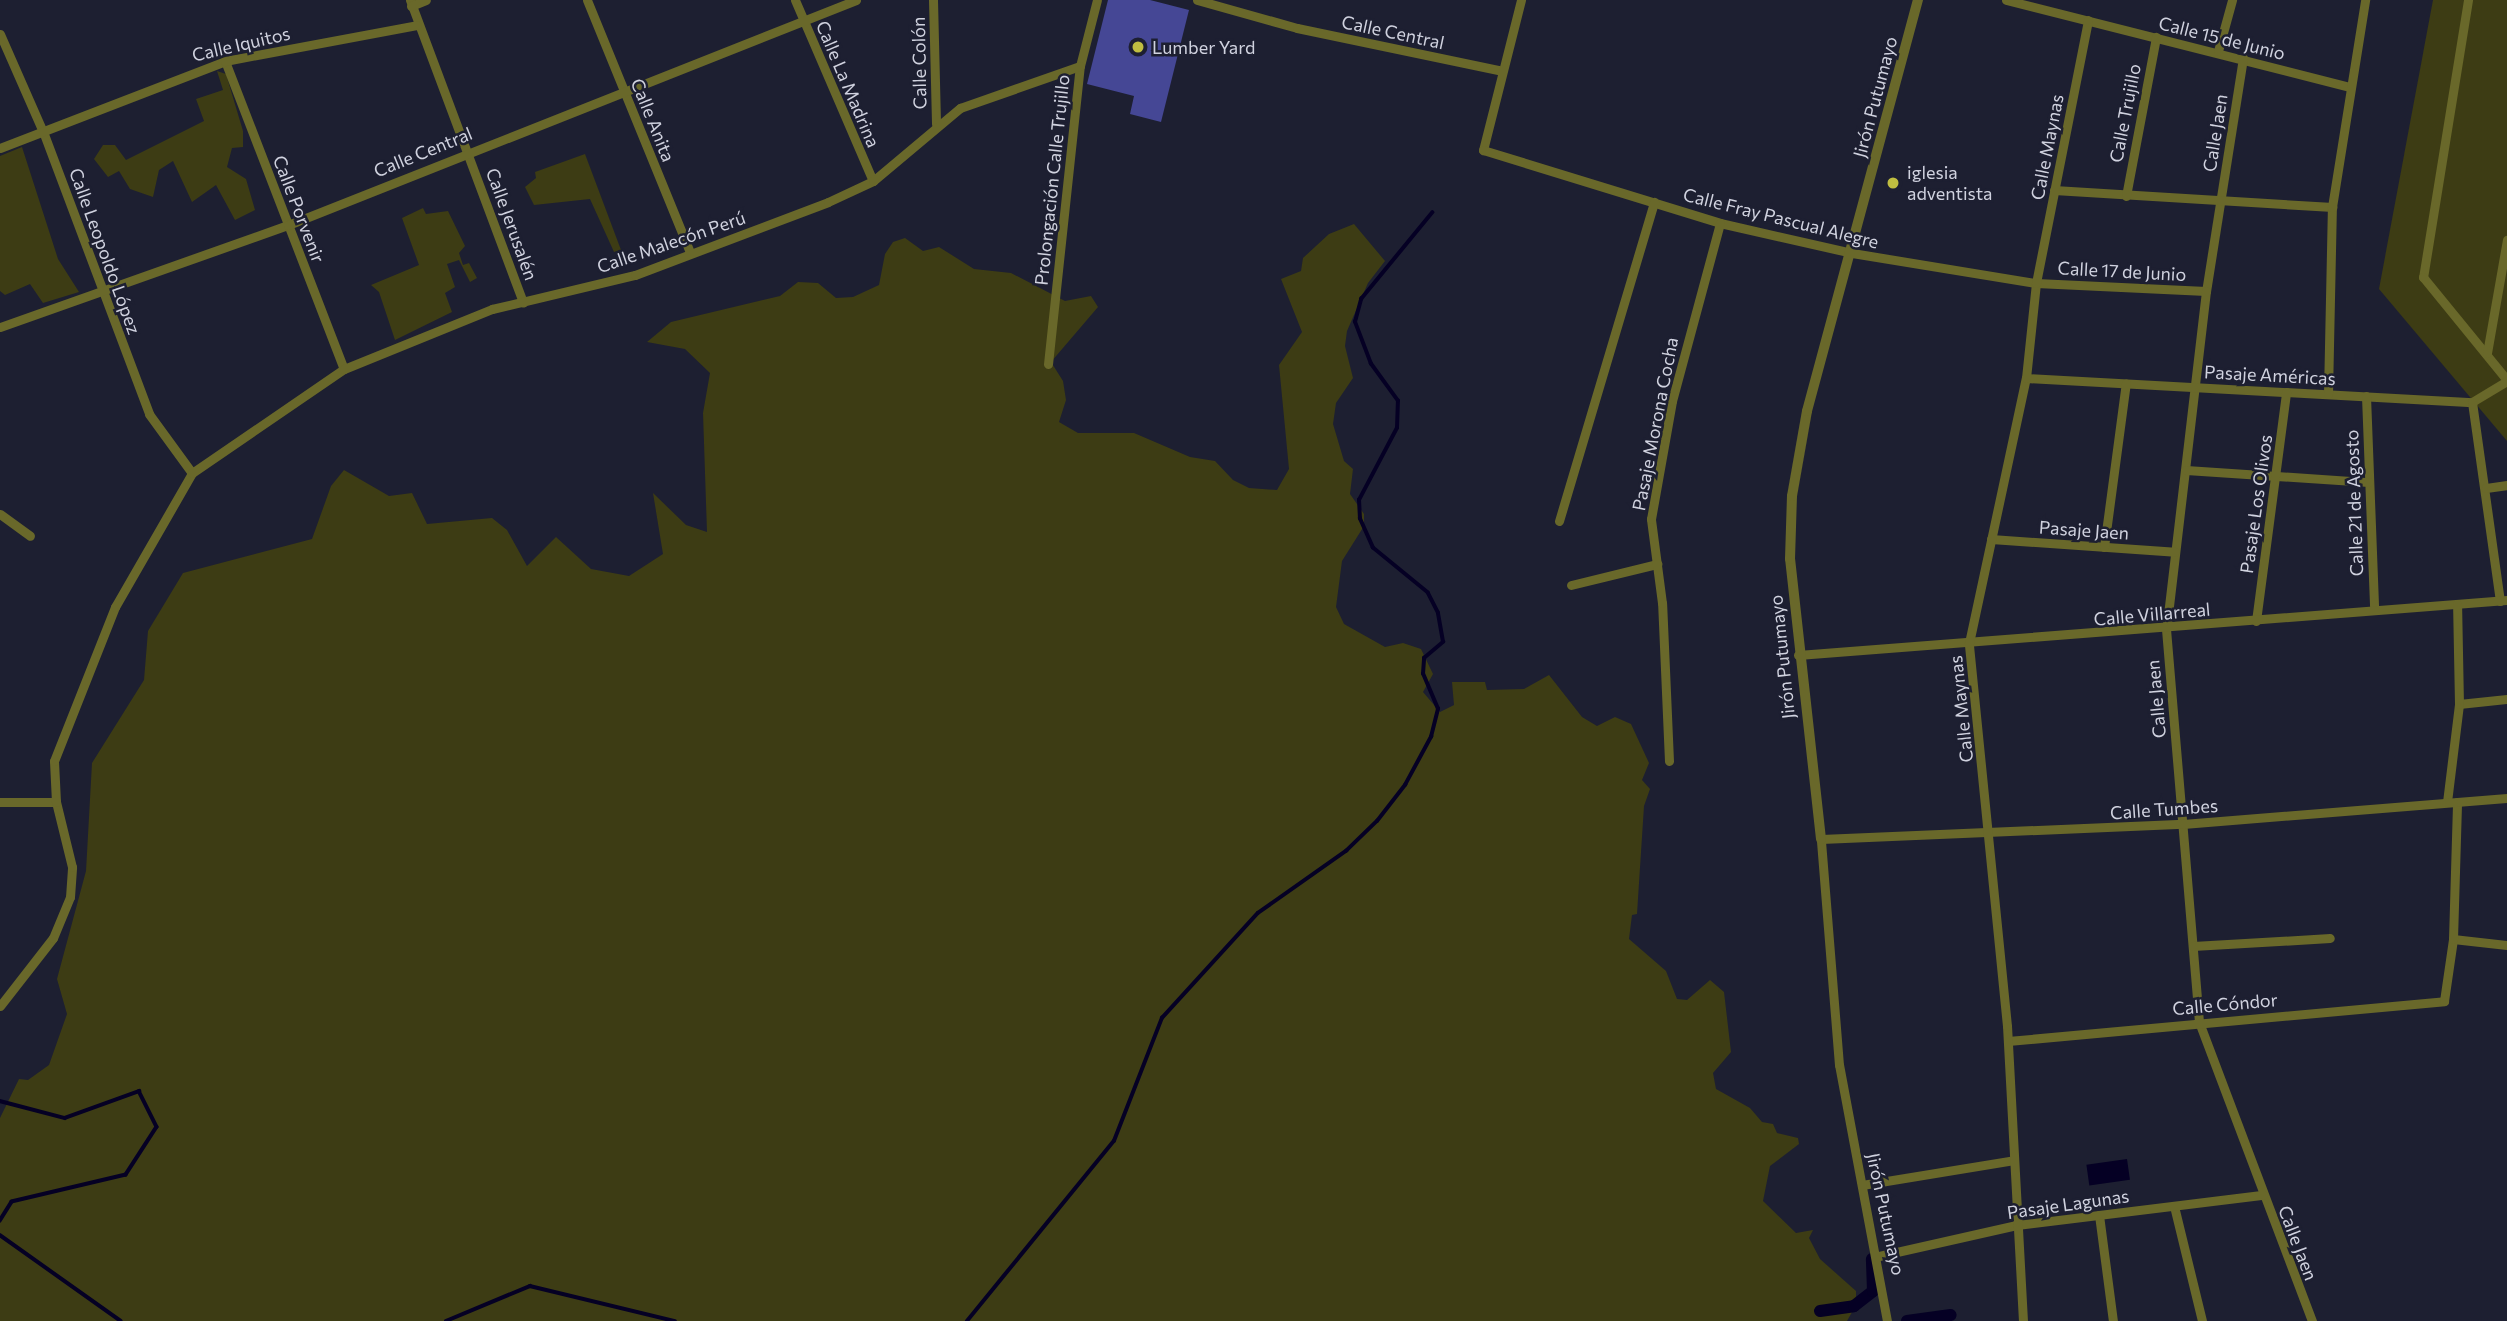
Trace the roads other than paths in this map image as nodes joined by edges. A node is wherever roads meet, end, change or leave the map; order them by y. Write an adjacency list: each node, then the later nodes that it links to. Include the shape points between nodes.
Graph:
1 (426, 0): 14 (street)
2 (587, 0): 26 (street, Calle Anita)
3 (796, 0): 15 (street, Calle La Madrina)
4 (856, 0): 15 (street, Calle Central)
5 (933, 0): 27 (street, Calle Colón)
6 (1097, 0): 23 (street, Prolongación Calle Trujillo)
7 (1198, 0): 24 (street, Calle Central, via 1297,28)
8 (1521, 0): 24 (street)
9 (1918, 0): 41 (street, Jirón Putumayo)
10 (2006, 0): 16 (street, Calle 15 de Junio)
11 (2232, 0): 20 (street)
12 (2365, 0): 25 (street)
13 (2468, 0): 47 (street, via 2423,276)
14 (411, 3): 17 (street, Calle Jerusalén)
15 (804, 20): 26 (street, Calle Central); 31 (street, Calle La Madrina)
16 (2088, 20): 19 (street, Calle 15 de Junio); 32 (street, Calle Maynas)
17 (417, 25): 22 (street, Calle Iquitos); 30 (street, Calle Jerusalén)
18 (0, 34): 28 (street, Calle Leopoldo López)
19 (2156, 37): 20 (street, Calle 15 de Junio); 33 (street, Calle Trujillo)
20 (2218, 51): 21 (street, Calle 15 de Junio)
21 (2243, 58): 25 (street, Calle 15 de Junio); 35 (street, Calle Jaen)
22 (225, 61): 28 (street, Calle Iquitos, via 179,75); 38 (street, Calle Porvenir)
23 (1080, 66): 27 (street, Calle Malecón Perú, via 960,108); 48 (street, Prolongación Calle Trujillo)
24 (1502, 71): 34 (street, Calle Fray Pascual Alegre, via 1483,149)
25 (2349, 87): 36 (street)
26 (625, 94): 30 (street, Calle Central); 40 (street, Calle Anita)
27 (936, 124): 31 (street, Calle Malecón Perú)
28 (44, 134): 29 (street, Calle Iquitos); 43 (street, Calle Leopoldo López)
29 (0, 148)
30 (468, 150): 38 (street, Calle Central); 45 (street, Calle Jerusalén)
31 (873, 181): 40 (street, Calle Malecón Perú)
32 (2054, 190): 33 (street); 42 (street, Calle Maynas)
33 (2126, 196): 35 (street)
34 (1654, 202): 37 (street, Calle Fray Pascual Alegre); 65 (street)
35 (2221, 203): 36 (street); 44 (street, Calle Jaen)
36 (2332, 207): 55 (street)
37 (1720, 223): 41 (street, Calle Fray Pascual Alegre); 70 (street, Pasaje Morona Cocha, via 1672,401 1651,519)
38 (288, 225): 43 (street, Calle Central); 49 (street, Calle Porvenir)
39 (2507, 240): 47 (street)
40 (690, 253): 45 (street, Calle Malecón Perú, via 635,275)
41 (1852, 253): 42 (street, Calle Fray Pascual Alegre); 78 (street, Jirón Putumayo, via 1807,411 1792,496 1790,559)
42 (2036, 283): 44 (street, Calle 17 de Junio); 50 (street, Calle Maynas)
43 (105, 290): 46 (street, Calle Central); 59 (street, Calle Leopoldo López, via 149,414)
44 (2206, 291): 53 (street, Calle Jaen)
45 (523, 303): 49 (street, Calle Malecón Perú, via 492,309)
46 (0, 327)
47 (2487, 353): 51 (street)
48 (1048, 364)
49 (344, 369): 59 (street, Calle Malecón Perú)
50 (2026, 378): 52 (street, Pasaje Américas); 67 (street, Calle Maynas)
51 (2507, 381): 57 (street)
52 (2126, 383): 53 (street, Pasaje Américas); 68 (street)
53 (2198, 387): 54 (street, Pasaje Américas); 58 (street, Calle Jaen)
54 (2286, 392): 55 (street, Pasaje Américas); 60 (street, Pasaje Los Olivos)
55 (2328, 394): 56 (street, Pasaje Américas)
56 (2366, 397): 57 (street, Pasaje Américas); 61 (street, Calle 21 de Agosto)
57 (2472, 402): 63 (street)
58 (2186, 470): 60 (street); 69 (street, Calle Jaen)
59 (192, 473): 84 (street, via 101,637 54,761)
60 (2277, 476): 61 (street); 75 (street, Pasaje Los Olivos)
61 (2369, 482): 74 (street, Calle 21 de Agosto)
62 (2507, 485): 63 (street)
63 (2486, 488): 72 (street)
64 (0, 514): 66 (street)
65 (1559, 521)
66 (30, 536)
67 (1991, 539): 68 (street, Pasaje Jaen); 77 (street, Calle Maynas)
68 (2104, 547): 69 (street, Pasaje Jaen)
69 (2175, 552): 76 (street, Calle Jaen)
70 (1657, 564): 71 (street); 81 (street, Pasaje Morona Cocha)
71 (1571, 585)
72 (2503, 600): 73 (street, Calle Villarreal)
73 (2457, 604): 74 (street, Calle Villarreal); 80 (street)
74 (2374, 609): 75 (street, Calle Villarreal)
75 (2256, 621): 76 (street, Calle Villarreal)
76 (2166, 629): 77 (street, Calle Villarreal); 86 (street, Calle Jaen)
77 (1969, 643): 78 (street, Calle Villarreal); 87 (street, Calle Maynas)
78 (1798, 655): 88 (street, Jirón Putumayo)
79 (2507, 699): 80 (street)
80 (2459, 704): 85 (street)
81 (1669, 761)
82 (2507, 799): 85 (street, Calle Tumbes)
83 (0, 802): 84 (street)
84 (56, 802): 93 (street, via 72,867 70,897 53,938)
85 (2452, 802): 86 (street, Calle Tumbes); 90 (street)
86 (2183, 824): 87 (street, Calle Tumbes); 92 (street, Calle Jaen)
87 (1990, 834): 88 (street, Calle Tumbes); 95 (street, Calle Maynas)
88 (1821, 839): 97 (street, Jirón Putumayo, via 1839,1065)
89 (2330, 938): 92 (street)
90 (2453, 939): 91 (street); 94 (street, Calle Cóndor, via 2444,1001)
91 (2507, 945)
92 (2193, 946): 94 (street, Calle Jaen)
93 (0, 1006)
94 (2199, 1021): 95 (street, Calle Cóndor); 98 (street, Calle Jaen)
95 (2008, 1041): 96 (street, Calle Maynas)
96 (2014, 1160): 97 (street); 101 (street, Calle Maynas)
97 (1863, 1185): 102 (street, Jirón Putumayo)
98 (2263, 1195): 99 (street, Pasaje Lagunas); 107 (street, Calle Jaen)
99 (2174, 1206): 100 (street, Pasaje Lagunas); 106 (street)
100 (2099, 1215): 101 (street, Pasaje Lagunas); 105 (street)
101 (2017, 1225): 102 (street, Pasaje Lagunas); 104 (street, Calle Maynas)
102 (1879, 1256): 103 (street, Jirón Putumayo)
103 (1887, 1321)
104 (2023, 1321)
105 (2113, 1321)
106 (2202, 1321)
107 (2312, 1321)

